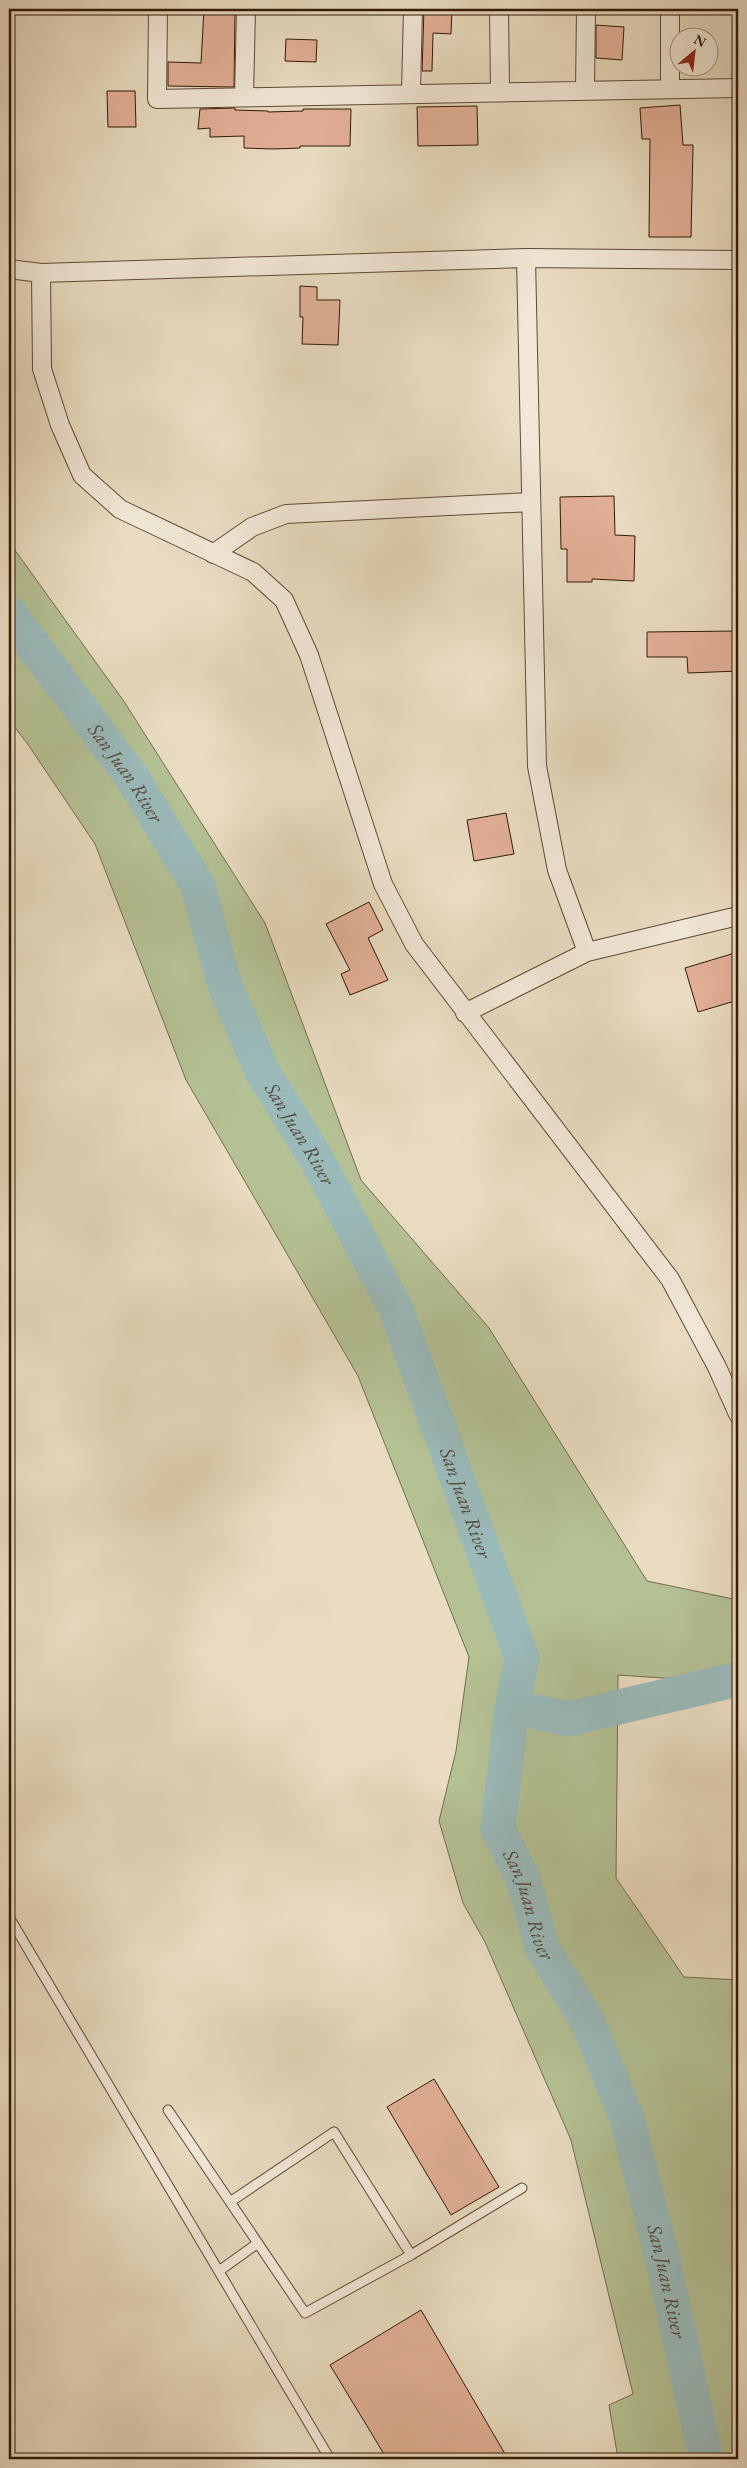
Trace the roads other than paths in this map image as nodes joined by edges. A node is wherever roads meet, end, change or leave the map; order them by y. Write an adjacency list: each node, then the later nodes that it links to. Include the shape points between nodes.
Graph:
1 (158, 9): 12 (street, via 157,99)
2 (246, 9): 12 (street)
3 (413, 9): 11 (street)
4 (499, 9): 10 (street)
5 (586, 9): 9 (street)
6 (670, 9): 8 (street)
7 (738, 88): 8 (street)
8 (670, 89): 9 (street)
9 (585, 90): 10 (street)
10 (500, 91): 11 (street)
11 (411, 93): 12 (street)
12 (244, 97)
13 (526, 258): 14 (street); 16 (street); 17 (street)
14 (738, 260)
15 (9, 269): 16 (street)
16 (41, 273): 18 (street, via 42,369 60,425 82,475 120,509)
17 (531, 502): 18 (street, via 286,514 252,527); 20 (street, via 537,766 557,870)
18 (213, 554): 21 (street, via 252,572 284,600 309,655 383,884 414,944)
19 (738, 916): 20 (street)
20 (587, 952): 21 (street)
21 (465, 1013): 22 (street, via 670,1279)
22 (738, 1414)
23 (9, 1917): 29 (lane)
24 (168, 2110): 26 (lane)
25 (522, 2188): 28 (lane)
26 (230, 2202): 27 (lane); 28 (lane, via 334,2132)
27 (258, 2243): 28 (lane, via 305,2313); 29 (lane)
28 (411, 2255)
29 (218, 2271): 30 (lane)
30 (330, 2459)

